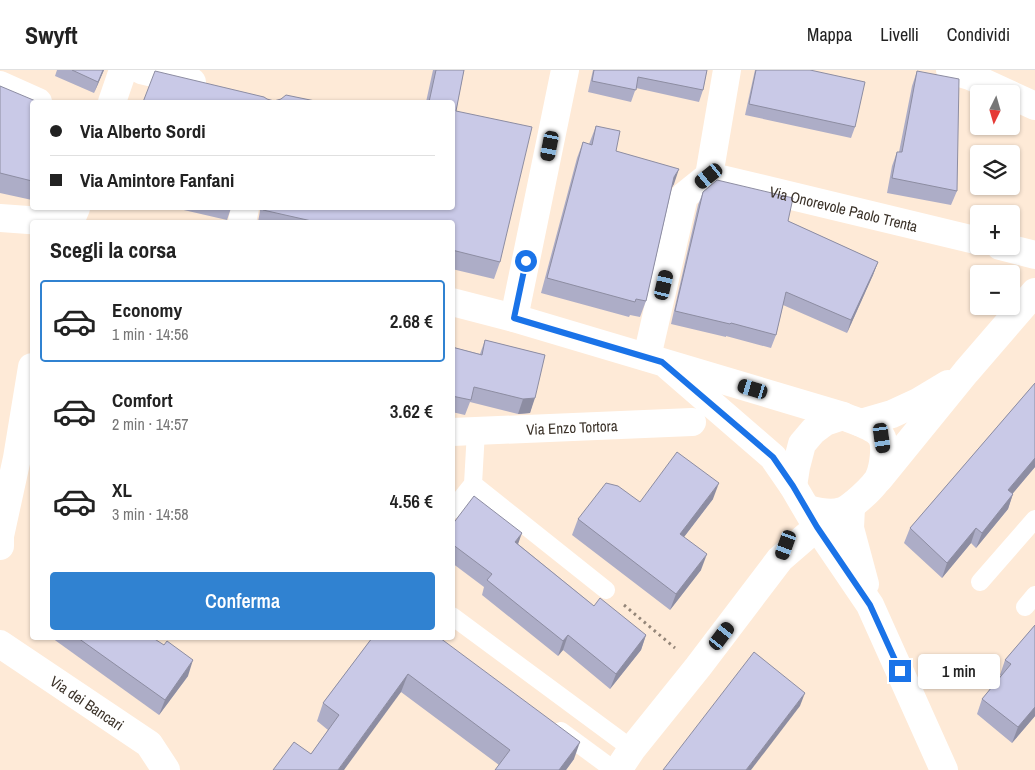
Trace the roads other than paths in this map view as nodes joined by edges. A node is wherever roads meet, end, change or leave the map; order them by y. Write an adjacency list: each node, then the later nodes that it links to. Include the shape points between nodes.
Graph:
1 (123, 70): 11 (street)
2 (141, 70): 8 (street)
3 (565, 70): 21 (street)
4 (727, 70): 13 (street)
5 (950, 70): 6 (street)
6 (990, 85)
7 (0, 86): 10 (street)
8 (214, 87)
9 (1020, 99): 12 (street)
10 (33, 100)
11 (113, 100)
12 (1035, 106)
13 (709, 176): 16 (street, Via Onorevole Paolo Trenta); 22 (street, via 684,196)
14 (0, 218): 15 (street)
15 (30, 220)
16 (970, 239)
17 (1020, 251): 18 (street)
18 (1035, 255)
19 (1035, 292): 23 (street)
20 (455, 303): 21 (street)
21 (514, 318): 22 (street)
22 (655, 359): 25 (street); 32 (street, via 773,457)
23 (966, 372): 25 (street, via 938,391 892,414); 29 (street)
24 (30, 393): 28 (street)
25 (852, 420): 29 (street, via 877,432 882,438 884,454); 32 (street, via 825,422 802,444 796,467)
26 (692, 422): 27 (street, Via Enzo Tortora)
27 (464, 431): 30 (lane)
28 (25, 457): 35 (street, via 0,536)
29 (879, 479): 33 (street)
30 (473, 484): 31 (lane); 37 (lane)
31 (455, 506)
32 (805, 506): 33 (street, via 823,513); 38 (street); 42 (street, via 780,559)
33 (846, 510): 38 (street)
34 (1035, 518): 36 (lane)
35 (0, 546)
36 (980, 582)
37 (606, 590)
38 (870, 605): 45 (street)
39 (455, 618): 42 (lane)
40 (0, 644): 43 (street, Via dei Bancari, via 149,744)
41 (551, 724): 44 (lane)
42 (625, 759)
43 (166, 770)
44 (614, 770)
45 (944, 770)

